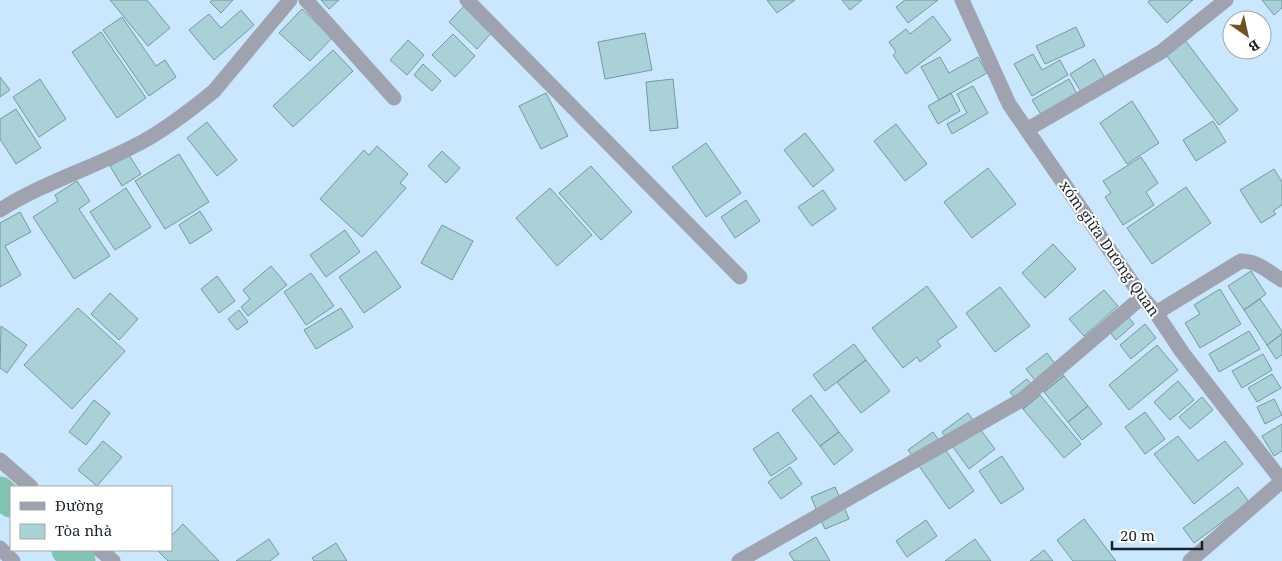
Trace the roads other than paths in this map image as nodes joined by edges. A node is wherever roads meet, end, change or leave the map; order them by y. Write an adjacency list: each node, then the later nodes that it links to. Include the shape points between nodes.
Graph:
1 (290, 0): 8 (street, via 214,91 183,116 143,142)
2 (306, 0): 6 (street)
3 (467, 0): 9 (street)
4 (962, 0): 7 (street, xóm giữa Dương Quan, via 1009,104)
5 (1226, 0): 7 (street, via 1161,52)
6 (394, 98)
7 (1028, 129): 11 (street, xóm giữa Dương Quan)
8 (0, 210)
9 (740, 277)
10 (1282, 280): 12 (street, via 1255,263 1241,261)
11 (1142, 297): 12 (street, xóm giữa Dương Quan); 20 (street, via 1023,399)
12 (1156, 313): 14 (street, xóm giữa Dương Quan, via 1182,352)
13 (0, 460): 15 (street)
14 (1282, 481): 21 (street)
15 (30, 486)
16 (0, 548): 18 (street)
17 (101, 551): 19 (street)
18 (13, 561)
19 (113, 561)
20 (739, 561)
21 (1190, 561)

